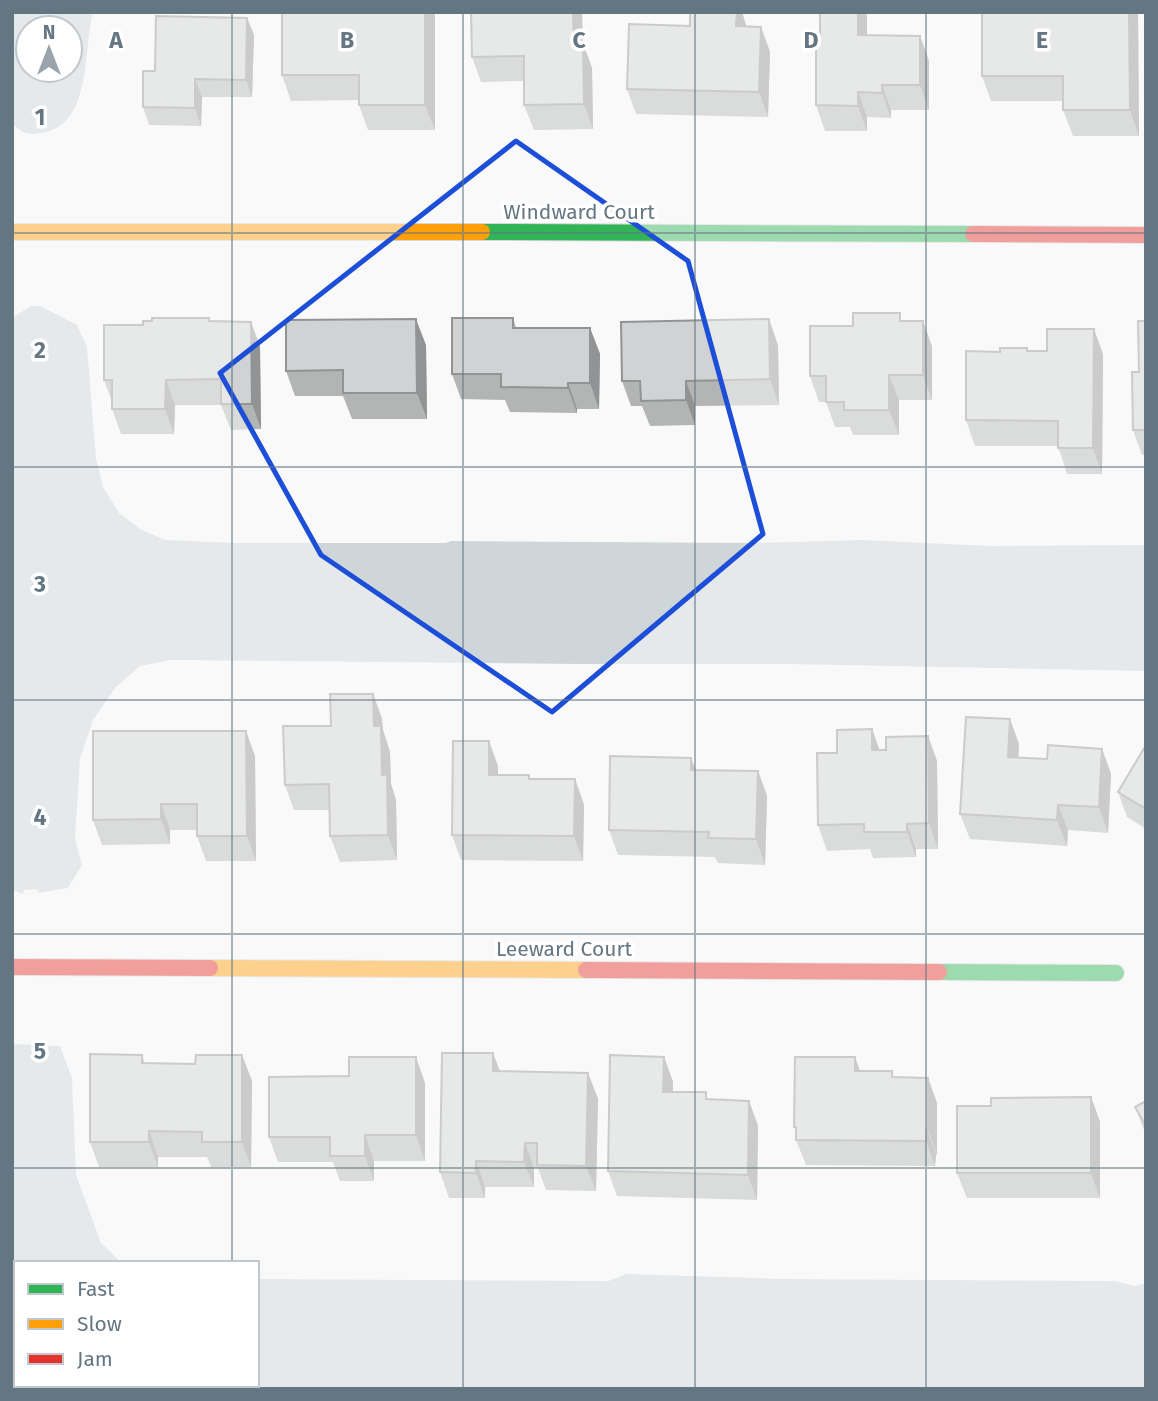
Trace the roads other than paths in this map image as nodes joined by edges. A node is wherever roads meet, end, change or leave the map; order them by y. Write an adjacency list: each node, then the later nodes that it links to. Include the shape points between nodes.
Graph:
1 (12, 232): 2 (street, Windward Court)
2 (1146, 235)
3 (12, 967): 4 (street, Leeward Court)
4 (1116, 973)

